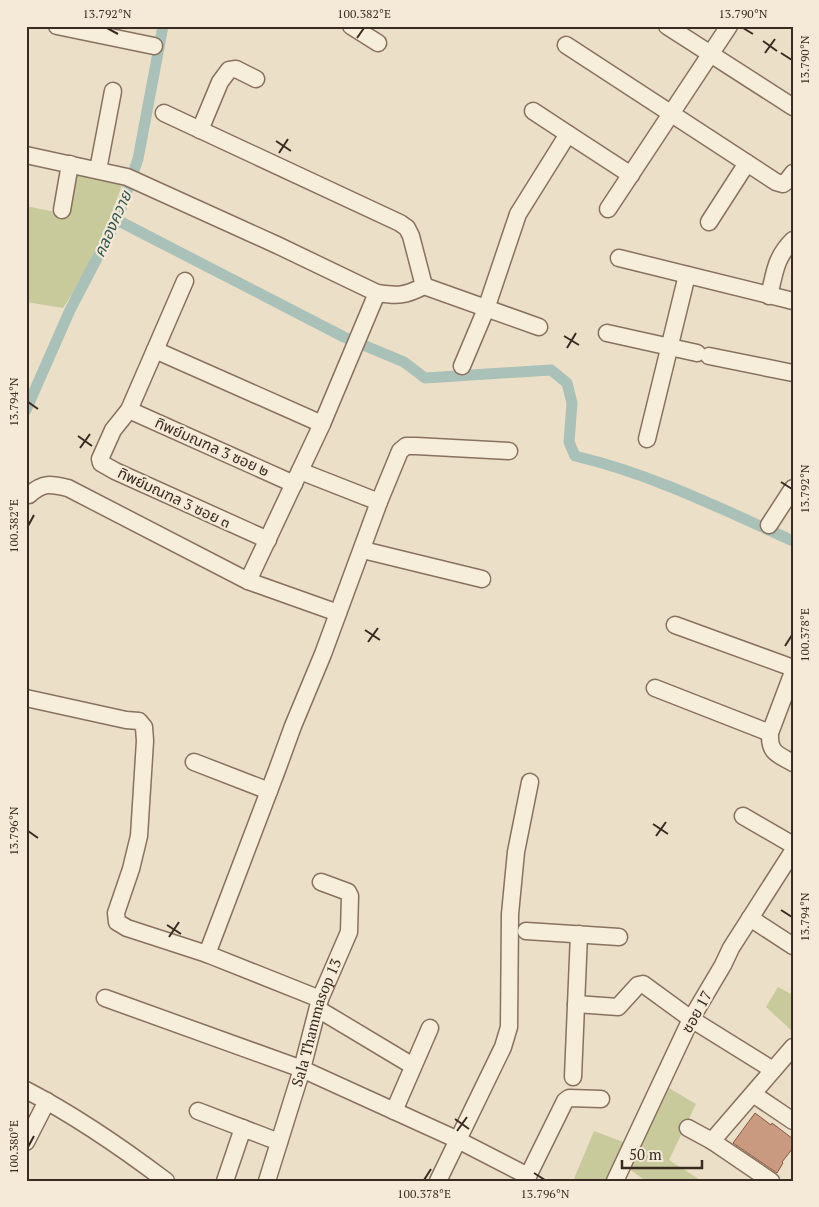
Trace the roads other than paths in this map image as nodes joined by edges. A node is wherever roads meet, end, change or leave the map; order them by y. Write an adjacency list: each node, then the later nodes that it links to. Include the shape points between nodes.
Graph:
1 (57, 26): 5 (street)
2 (351, 26): 6 (street)
3 (667, 26): 9 (street)
4 (729, 26): 9 (street)
5 (122, 33): 8 (street)
6 (378, 43)
7 (566, 45): 15 (street)
8 (154, 46)
9 (710, 55): 12 (street); 15 (street)
10 (256, 79): 16 (street, via 236,69 230,70 220,82)
11 (112, 91): 21 (street)
12 (793, 107)
13 (533, 111): 17 (street)
14 (164, 113): 16 (street)
15 (672, 113): 19 (street); 23 (street)
16 (200, 130): 31 (street, via 400,223 411,236)
17 (568, 134): 23 (street); 35 (street, via 518,214)
18 (26, 154): 20 (street)
19 (747, 163): 22 (street, via 783,184); 26 (street)
20 (70, 164): 21 (street); 25 (street)
21 (98, 170): 32 (street, via 144,184)
22 (793, 173)
23 (631, 175): 24 (street)
24 (608, 209)
25 (62, 210)
26 (709, 222)
27 (793, 240): 33 (street, via 778,258)
28 (619, 258): 29 (street)
29 (687, 275): 33 (street); 38 (street)
30 (184, 281): 39 (street, ทิพย์มณฑล 3 ซอย ๓)
31 (424, 286): 32 (street, via 395,296); 35 (street)
32 (377, 293): 43 (street)
33 (770, 296): 34 (street)
34 (793, 301)
35 (486, 309): 36 (street); 40 (street)
36 (539, 328)
37 (607, 333): 38 (street)
38 (669, 347): 41 (street); 44 (street)
39 (155, 350): 42 (street, ทิพย์มณฑล 3 ซอย ๓); 43 (street)
40 (462, 366)
41 (793, 373)
42 (129, 410): 46 (street, ทิพย์มณฑล 3 ซอย ๒); 51 (street, ทิพย์มณฑล 3 ซอย ๓, via 113,430 102,452 101,463)
43 (322, 424): 46 (street)
44 (647, 439)
45 (509, 451): 49 (street, via 406,446 396,459)
46 (297, 477): 49 (street, ทิพย์มณฑล 3 ซอย ๒); 51 (street)
47 (793, 488): 50 (street)
48 (29, 495): 54 (street, via 37,487 50,484 68,488)
49 (379, 502): 52 (street)
50 (769, 525)
51 (268, 540): 54 (street)
52 (363, 550): 53 (street); 55 (street)
53 (482, 578)
54 (248, 581): 55 (street)
55 (338, 612): 64 (street, via 292,726)
56 (675, 625): 57 (street)
57 (792, 673): 60 (street)
58 (655, 688): 60 (street)
59 (26, 698): 74 (street, via 139,721 144,727 139,836 116,913 117,922)
60 (770, 732): 62 (street, via 770,748)
61 (194, 762): 64 (street)
62 (793, 763)
63 (530, 782): 94 (street, via 516,852 510,914 509,1027 503,1047)
64 (270, 791): 74 (street)
65 (743, 816): 66 (street)
66 (793, 845)
67 (793, 851): 69 (street, ซอย 17)
68 (321, 882): 76 (street, Sala Thammasop 13, via 348,892 350,896 349,932)
69 (750, 918): 73 (street); 78 (street, ซอย 17)
70 (526, 931): 71 (street)
71 (579, 934): 72 (street); 77 (street)
72 (619, 937)
73 (793, 946)
74 (207, 954): 76 (street)
75 (105, 998): 82 (street)
76 (319, 1004): 81 (street); 82 (street, Sala Thammasop 13)
77 (576, 1004): 78 (street, via 618,1007 638,984 643,984); 84 (street)
78 (691, 1019): 83 (street); 103 (street, ซอย 17)
79 (430, 1028): 81 (street)
80 (793, 1047): 83 (street)
81 (413, 1066): 89 (street)
82 (302, 1069): 89 (street); 97 (street, Sala Thammasop 13)
83 (773, 1070): 86 (street)
84 (573, 1076)
85 (26, 1090): 88 (street)
86 (753, 1094): 91 (street); 95 (street)
87 (601, 1099): 98 (street, via 569,1098 565,1101)
88 (48, 1101): 96 (street); 99 (street, via 121,1147)
89 (394, 1110): 94 (street)
90 (198, 1111): 92 (street)
91 (793, 1121)
92 (243, 1128): 97 (street); 100 (street)
93 (688, 1128): 95 (street)
94 (458, 1140): 98 (street); 102 (street)
95 (712, 1141): 104 (street)
96 (26, 1142)
97 (279, 1142): 101 (street, Sala Thammasop 13)
98 (527, 1178)
99 (166, 1181)
100 (224, 1181)
101 (267, 1181)
102 (438, 1181)
103 (615, 1181)
104 (771, 1181)

